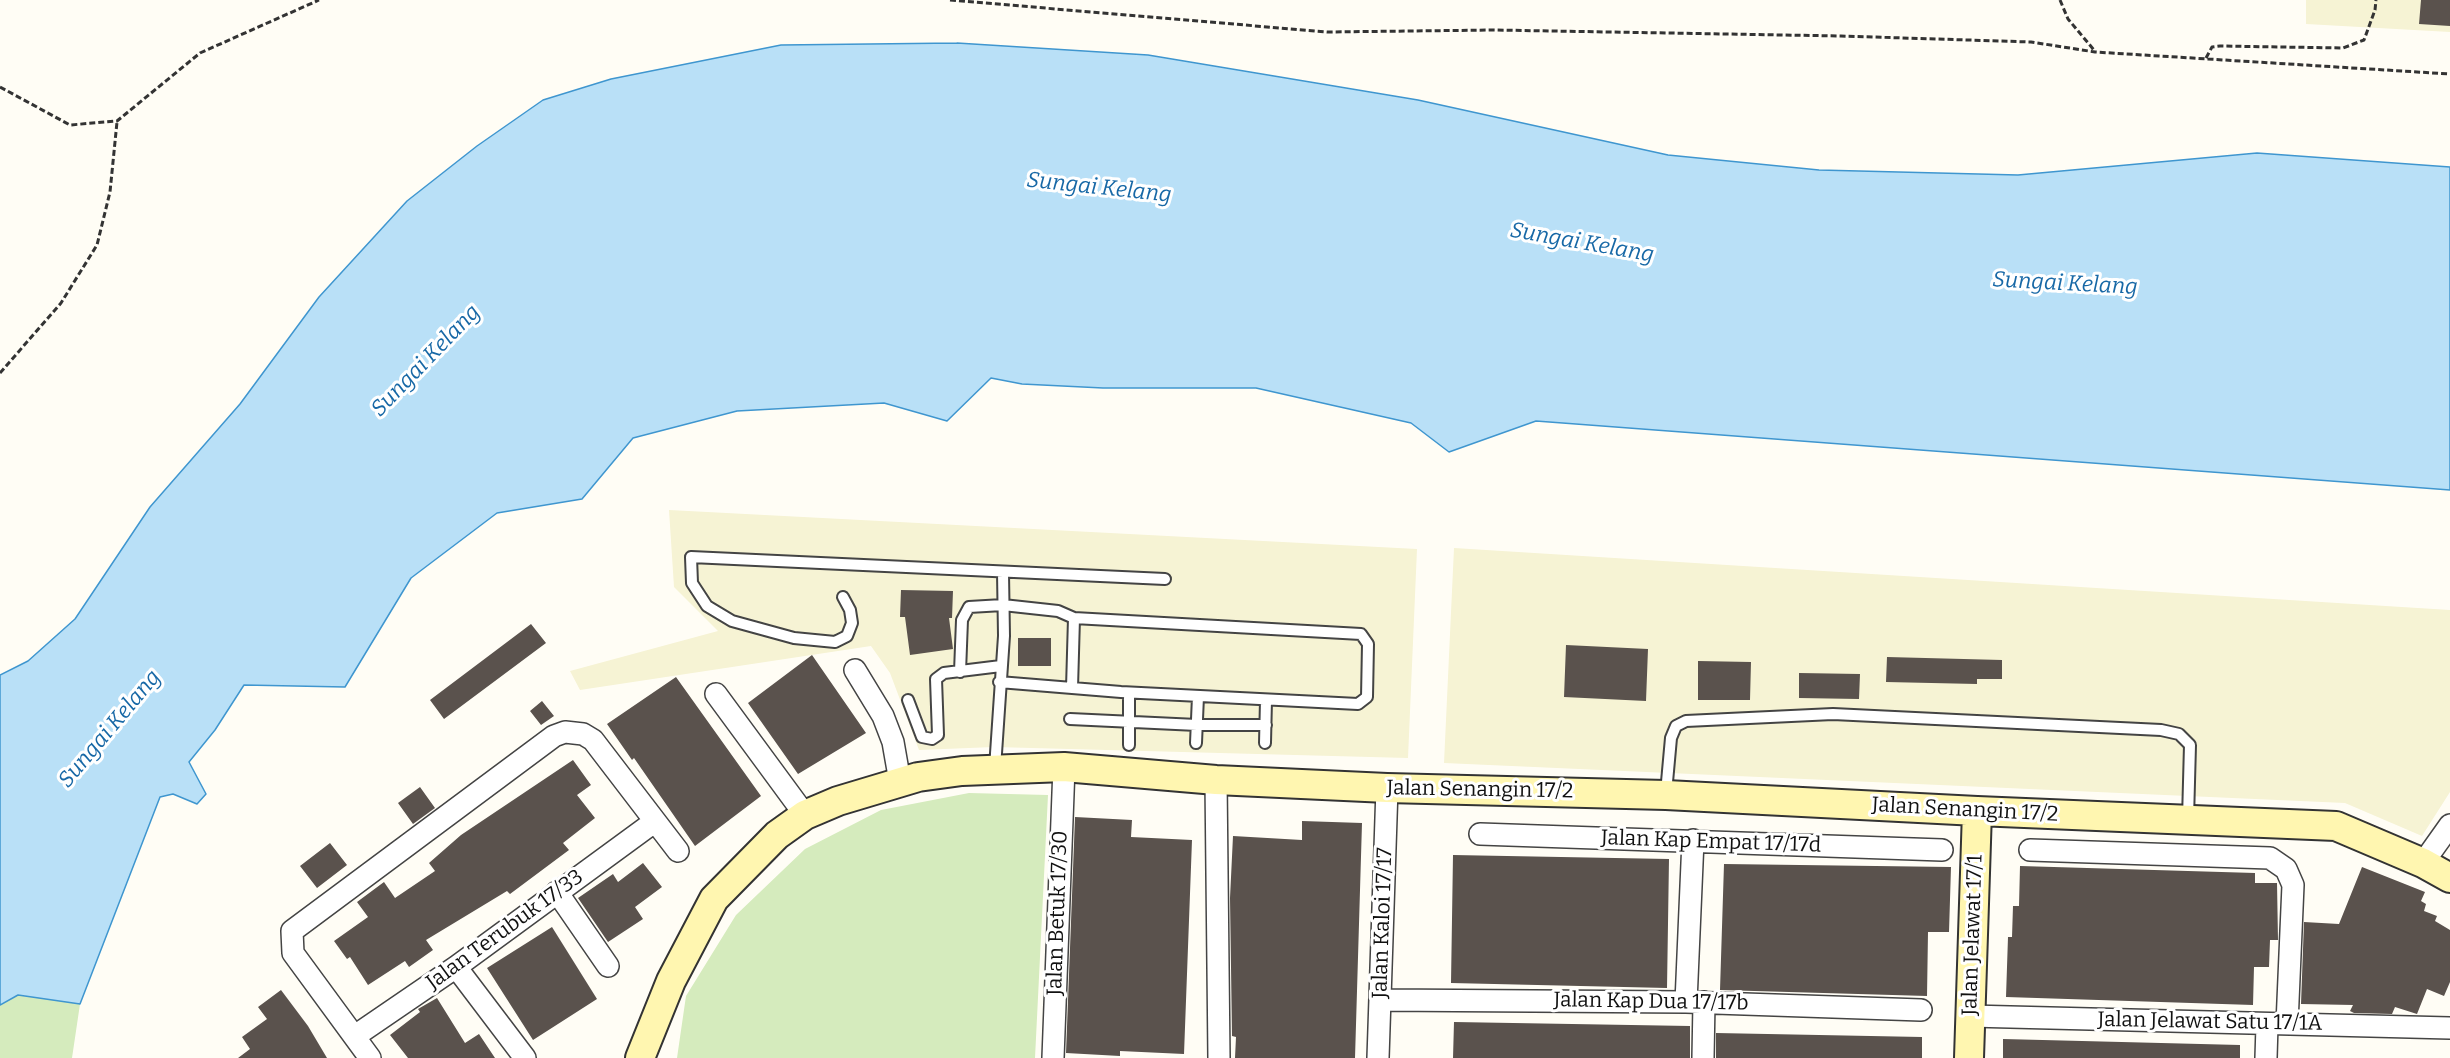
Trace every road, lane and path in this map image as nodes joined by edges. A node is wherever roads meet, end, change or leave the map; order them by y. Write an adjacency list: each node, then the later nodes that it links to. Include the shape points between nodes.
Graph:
1 (319, 0): 9 (path, via 200,53)
2 (950, 0): 5 (path, via 1327,32 1494,30 1853,36 2031,42)
3 (2060, 0): 5 (path, via 2068,19)
4 (2376, 0): 6 (path, via 2364,40 2343,48 2220,46 2212,47)
5 (2095, 52): 6 (path)
6 (2206, 58): 7 (path)
7 (2450, 74)
8 (0, 87): 9 (path, via 70,124)
9 (117, 121): 10 (path, via 110,192 97,245 61,303)
10 (0, 373)
11 (1003, 573): 12 (lane); 13 (lane, via 691,557 692,583 707,606 732,621 794,638 835,642 847,636 852,623); 14 (lane)
12 (1165, 579)
13 (843, 597)
14 (1003, 605): 15 (lane, via 1058,611); 16 (lane); 18 (lane, via 969,607 962,620)
15 (1074, 618): 20 (lane); 25 (lane, via 1350,633 1361,634 1368,644 1367,698 1358,704)
16 (1001, 666): 18 (lane); 19 (lane)
17 (855, 670): 36 (street, via 883,716 893,742)
18 (960, 672): 24 (lane, via 944,673 936,679 938,735 932,739 922,737)
19 (999, 682): 20 (lane); 34 (lane)
20 (1072, 688): 21 (lane)
21 (1129, 693): 23 (lane); 27 (lane)
22 (716, 694): 40 (street)
23 (1198, 696): 25 (lane); 28 (lane)
24 (908, 700)
25 (1266, 700): 29 (lane)
26 (1070, 719): 27 (lane)
27 (1129, 722): 28 (lane); 32 (lane)
28 (1197, 725): 29 (lane); 30 (lane)
29 (1266, 725): 31 (lane)
30 (1196, 743)
31 (1265, 743)
32 (1129, 745)
33 (1064, 767): 34 (street, Jalan Senangin 17/2); 35 (street, Jalan Senangin 17/2); 64 (street, Jalan Betuk 17/30)
34 (995, 769): 36 (street, Jalan Senangin 17/2)
35 (1216, 780): 37 (street, Jalan Senangin 17/2); 65 (street)
36 (900, 782): 40 (street, Jalan Senangin 17/2)
37 (1387, 788): 38 (street, Jalan Senangin 17/2); 54 (street, Jalan Kaloi 17/17)
38 (1666, 795): 39 (street, Jalan Senangin 17/2); 41 (lane, via 1671,738 1676,726 1686,721 1857,715 2179,734 2190,745)
39 (1977, 811): 41 (street, Jalan Senangin 17/2); 57 (street, Jalan Jelawat 17/1)
40 (805, 815): 63 (street, Jalan Senangin 17/2, via 777,835 714,898 671,981)
41 (2188, 819): 49 (street, Jalan Senangin 17/2, via 2336,826)
42 (654, 822): 48 (street); 51 (street, Jalan Terubuk 17/33); 60 (street, via 593,740 583,734 565,732 554,736 292,931 293,953)
43 (2450, 825): 49 (street)
44 (1480, 834): 45 (street, Jalan Kap Empat 17/17d)
45 (1693, 840): 46 (street, Jalan Kap Empat 17/17d); 55 (street)
46 (1941, 850)
47 (2030, 850): 58 (street, via 2270,858 2286,869 2293,885)
48 (678, 851)
49 (2423, 863): 50 (street, Jalan Senangin 17/2)
50 (2450, 878)
51 (557, 892): 52 (street); 53 (street, Jalan Terubuk 17/33)
52 (608, 966)
53 (456, 967): 60 (street, Jalan Terubuk 17/33); 62 (street)
54 (1380, 1000): 55 (street, Jalan Kap Dua 17/17b); 66 (street, Jalan Kaloi 17/17)
55 (1695, 1002): 56 (street, Jalan Kap Dua 17/17b); 67 (street)
56 (1921, 1010)
57 (1970, 1016): 58 (street, Jalan Jelawat Satu 17/1A); 68 (street, Jalan Jelawat 17/1)
58 (2277, 1024): 59 (street, Jalan Jelawat Satu 17/1A); 69 (street)
59 (2450, 1028)
60 (355, 1036): 61 (street)
61 (370, 1058)
62 (525, 1058)
63 (640, 1058)
64 (1053, 1058)
65 (1219, 1058)
66 (1378, 1058)
67 (1703, 1058)
68 (1969, 1058)
69 (2266, 1058)

